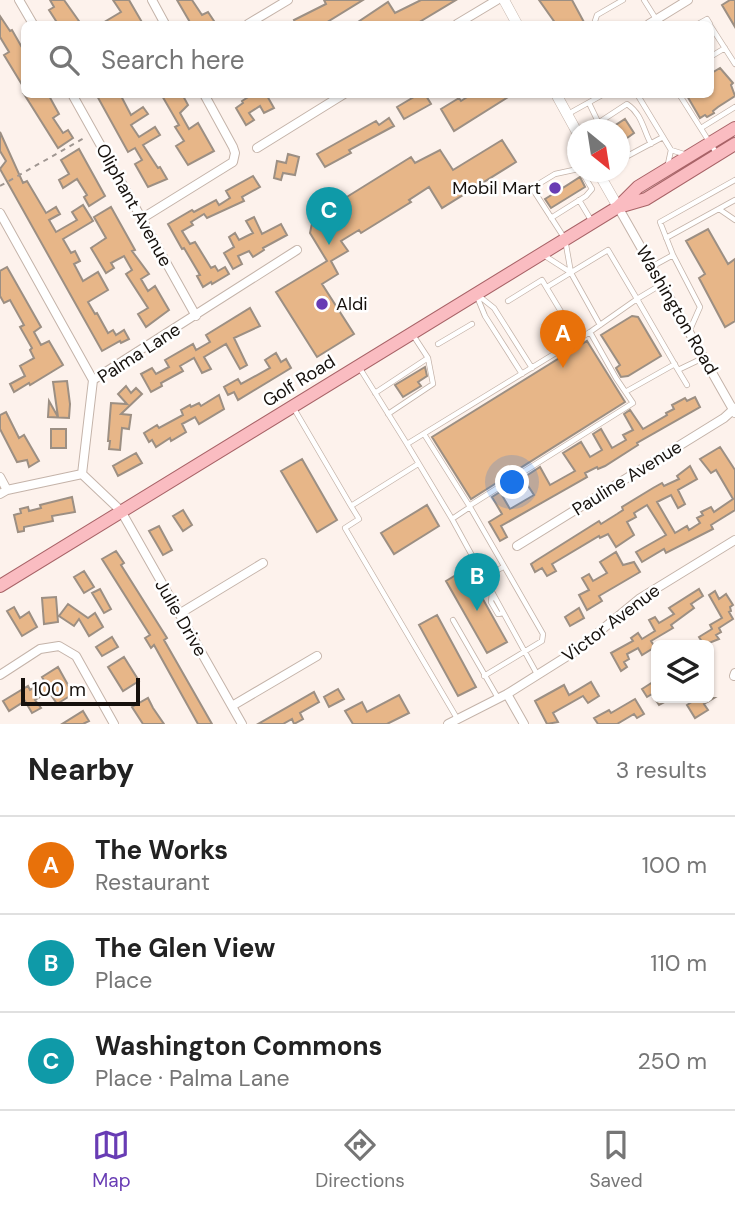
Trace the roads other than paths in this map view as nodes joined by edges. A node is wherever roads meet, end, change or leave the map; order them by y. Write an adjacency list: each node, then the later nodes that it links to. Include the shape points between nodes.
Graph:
1 (19, 0): 10 (street)
2 (152, 0): 11 (street)
3 (288, 0): 12 (street)
4 (497, 0): 13 (street)
5 (504, 0): 14 (street)
6 (623, 0): 15 (lane, via 597,15)
7 (644, 0): 9 (lane)
8 (688, 0): 9 (street)
9 (657, 19): 16 (street)
10 (31, 21)
11 (163, 21)
12 (253, 21)
13 (462, 21)
14 (515, 21)
15 (595, 21)
16 (654, 21)
17 (714, 31): 18 (lane)
18 (725, 48): 19 (lane); 20 (lane)
19 (714, 55)
20 (735, 64)
21 (74, 98): 56 (street, Oliphant Avenue)
22 (206, 98): 56 (street, via 235,158)
23 (338, 98): 40 (street)
24 (558, 98): 30 (street)
25 (597, 98): 28 (lane)
26 (639, 98): 36 (lane)
27 (682, 98): 34 (lane)
28 (589, 103): 30 (lane); 32 (lane)
29 (735, 107): 34 (lane)
30 (567, 115): 31 (street)
31 (569, 119)
32 (597, 119)
33 (603, 119): 38 (lane, via 627,104 635,109)
34 (701, 128): 37 (lane)
35 (735, 128): 37 (main road)
36 (663, 137): 38 (lane); 41 (lane)
37 (710, 143): 43 (main road); 44 (lane)
38 (651, 144): 42 (lane)
39 (735, 144): 44 (main road)
40 (257, 148)
41 (671, 150): 43 (lane); 45 (lane)
42 (630, 155)
43 (690, 155): 45 (main road)
44 (717, 155): 52 (main road, via 646,199)
45 (667, 170): 52 (main road, via 638,187)
46 (567, 172): 55 (lane, via 532,188)
47 (735, 180): 59 (lane, via 660,222)
48 (588, 182): 50 (lane, via 592,189)
49 (604, 182): 52 (street)
50 (579, 200): 55 (lane); 58 (lane)
51 (735, 200): 53 (lane)
52 (618, 207): 58 (main road, Golf Road); 64 (street, Washington Road)
53 (719, 209): 57 (lane); 59 (lane)
54 (0, 213): 86 (street)
55 (551, 218): 60 (lane)
56 (141, 219): 71 (street, Oliphant Avenue)
57 (735, 220)
58 (593, 223): 60 (main road, Golf Road)
59 (667, 238): 63 (lane)
60 (565, 239): 62 (main road, Golf Road); 65 (lane)
61 (298, 250): 71 (street, Palma Lane)
62 (542, 254): 65 (lane); 68 (main road, Golf Road)
63 (673, 255): 64 (lane); 75 (lane, via 701,306)
64 (652, 267): 66 (street, Washington Road)
65 (570, 273): 67 (lane); 69 (lane, via 608,250); 73 (lane)
66 (662, 284): 69 (lane); 75 (street, Washington Road)
67 (547, 287): 70 (lane, via 542,279); 77 (lane)
68 (476, 293): 76 (main road, Golf Road); 83 (lane, via 494,308); 85 (lane, via 485,316)
69 (637, 299): 73 (lane); 81 (lane)
70 (508, 300)
71 (196, 316): 86 (street, Palma Lane)
72 (472, 324): 78 (lane)
73 (600, 325): 74 (lane)
74 (590, 332): 77 (lane); 88 (lane)
75 (689, 332): 80 (street, Washington Road)
76 (411, 333): 79 (lane); 82 (main road, Golf Road)
77 (578, 340): 83 (lane)
78 (438, 344)
79 (428, 358): 89 (lane); 92 (lane, via 433,384)
80 (704, 358): 84 (lane); 91 (street, Washington Road)
81 (675, 364): 84 (lane); 88 (lane)
82 (358, 366): 89 (lane); 90 (main road, Golf Road)
83 (532, 368): 85 (lane)
84 (678, 370): 87 (lane)
85 (522, 374): 93 (lane)
86 (93, 380): 96 (street, Palma Lane)
87 (687, 385)
88 (627, 391): 100 (lane, via 634,403)
89 (375, 393): 92 (lane)
90 (293, 406): 99 (lane); 101 (main road, Golf Road)
91 (734, 410): 104 (street, Pauline Avenue)
92 (388, 414): 94 (lane)
93 (424, 434): 94 (lane); 100 (lane)
94 (407, 444): 95 (lane)
95 (418, 464): 99 (lane); 102 (lane)
96 (82, 474): 98 (street); 101 (street, Julie Drive)
97 (0, 477): 98 (street)
98 (3, 492)
99 (351, 506): 119 (lane, via 359,519 345,528)
100 (470, 507): 102 (lane); 106 (lane)
101 (121, 512): 108 (main road, Golf Road); 109 (street, Julie Drive)
102 (452, 519): 107 (lane)
103 (735, 540): 114 (street, Victor Avenue, via 639,599)
104 (517, 546)
105 (263, 563): 109 (street)
106 (503, 567): 107 (lane); 111 (lane, via 543,634 542,641)
107 (484, 578): 111 (lane, via 492,592 491,602 498,614 503,613)
108 (0, 586)
109 (179, 614): 118 (street, Julie Drive)
110 (453, 620): 115 (lane)
111 (525, 652): 114 (lane); 115 (lane)
112 (317, 656): 118 (street)
113 (0, 675): 120 (street, via 40,649 59,646 76,656)
114 (538, 675): 116 (street, Victor Avenue)
115 (484, 676): 117 (lane)
116 (507, 694): 117 (street, Victor Avenue); 123 (street)
117 (498, 698): 119 (street, Victor Avenue)
118 (232, 705): 121 (street, Julie Drive)
119 (458, 720): 122 (street, Victor Avenue)
120 (114, 724)
121 (242, 724)
122 (448, 724)
123 (524, 724)

